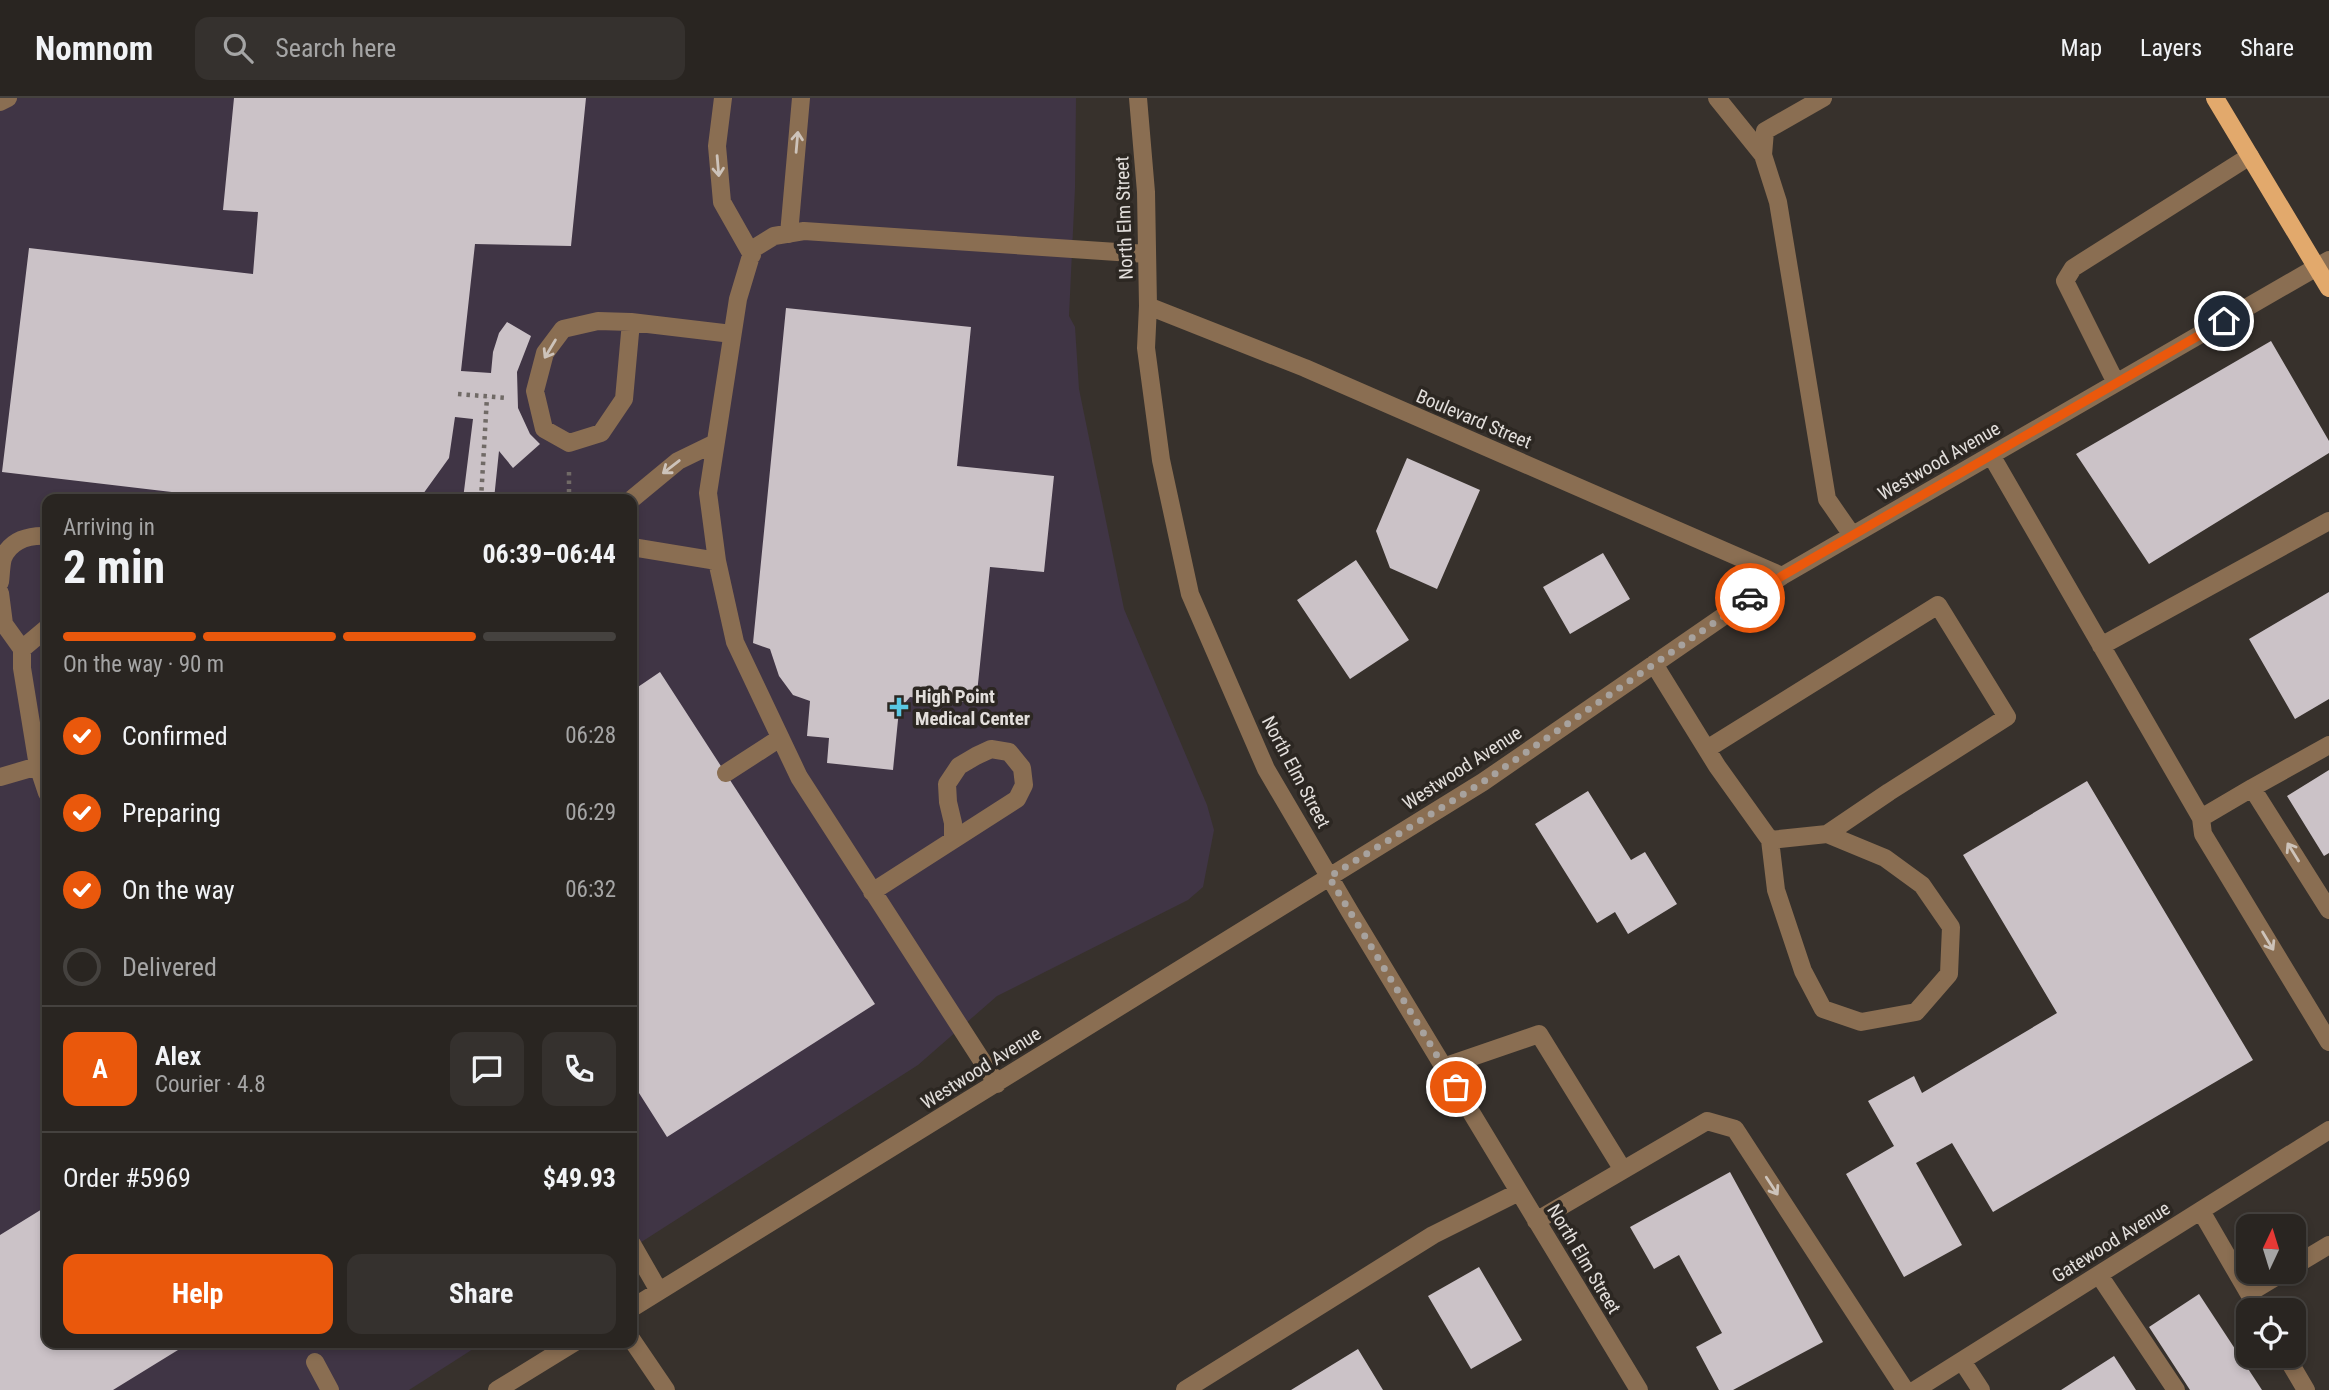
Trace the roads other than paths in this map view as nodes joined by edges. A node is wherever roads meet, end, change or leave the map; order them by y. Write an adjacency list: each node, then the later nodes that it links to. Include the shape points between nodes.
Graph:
1 (8, 98): 8 (street)
2 (723, 98): 12 (street, one-way to 12, via 717,146 722,202)
3 (800, 98): 11 (street, one-way to 3)
4 (1138, 98): 13 (street, North Elm Street)
5 (1717, 98): 9 (street)
6 (1823, 98): 9 (street, via 1765,131)
7 (2215, 98): 10 (main road)
8 (0, 102)
9 (1763, 155): 25 (street, via 1778,202 1826,499)
10 (2250, 156): 14 (main road); 19 (street, via 2073,268 2065,281)
11 (789, 234): 12 (street, via 774,236); 13 (street, via 804,231)
12 (752, 254): 18 (street)
13 (1147, 254): 16 (street, North Elm Street)
14 (2323, 263): 15 (main road); 19 (street, Westwood Avenue)
15 (2329, 288)
16 (1147, 306): 28 (street, Boulevard Street, via 1305,368); 47 (street, North Elm Street, via 1146,348 1161,460 1190,594 1266,769)
17 (631, 322): 17 (street, one-way to 17, via 598,321 563,329 545,353 535,391 544,429 569,443 601,433 624,399); 18 (street)
18 (732, 334): 20 (street)
19 (2116, 383): 21 (street, Westwood Avenue)
20 (715, 443): 22 (street, one-way to 22, via 678,461); 27 (street, via 709,493)
21 (1991, 455): 25 (street, Westwood Avenue); 32 (street)
22 (637, 495)
23 (2329, 521): 32 (street)
24 (42, 536): 29 (street, via 19,540 3,558)
25 (1852, 536): 28 (street, Westwood Avenue)
26 (637, 548): 27 (street)
27 (717, 561): 35 (street, via 735,642)
28 (1782, 576): 34 (street, Westwood Avenue)
29 (0, 582)
30 (0, 593): 33 (street, via 4,624)
31 (42, 632): 33 (street)
32 (2101, 646): 43 (street)
33 (22, 649): 38 (street)
34 (1654, 664): 37 (street); 47 (street, Westwood Avenue, via 1483,782)
35 (780, 738): 39 (street); 48 (street, via 799,777)
36 (2329, 745): 42 (street)
37 (1707, 749): 44 (street, via 1938,605 2007,717); 46 (street)
38 (38, 766): 40 (street); 41 (street)
39 (726, 773)
40 (0, 777)
41 (42, 778)
42 (2252, 788): 43 (street); 49 (street, one-way to 42)
43 (2201, 818): 50 (street, one-way to 50, via 2203,834)
44 (1827, 834): 46 (street); 46 (street, via 1885,858 1922,885 1951,927 1950,974 1916,1012 1861,1022 1823,1009 1803,971 1776,891)
45 (953, 840): 45 (street, via 1017,799 1024,785 1022,768 1009,752 990,750 976,756 959,766 947,784); 48 (street)
46 (1770, 840)
47 (1329, 877): 51 (street, North Elm Street); 52 (street, Westwood Avenue)
48 (872, 892): 52 (street)
49 (2329, 910)
50 (2329, 1042)
51 (1443, 1067): 54 (street, via 1539,1034); 55 (street, North Elm Street)
52 (997, 1084): 63 (street, Westwood Avenue)
53 (2329, 1130): 56 (street, Gatewood Avenue)
54 (1623, 1170): 57 (street); 78 (street, one-way to 78, via 1707,1121 1735,1129)
55 (1519, 1192): 57 (street, North Elm Street); 72 (street, via 1433,1235)
56 (2200, 1211): 61 (street, Gatewood Avenue); 64 (street)
57 (1536, 1221): 77 (street, North Elm Street)
58 (2329, 1245): 60 (street)
59 (637, 1253): 63 (street)
60 (2306, 1259)
61 (2099, 1275): 69 (street, Gatewood Avenue); 81 (street)
62 (2264, 1284): 64 (street)
63 (659, 1291): 66 (street, Westwood Avenue)
64 (2249, 1293): 65 (street)
65 (2252, 1298)
66 (637, 1305)
67 (637, 1347): 75 (street)
68 (565, 1348): 74 (street)
69 (1962, 1361): 79 (street, Gatewood Avenue); 80 (street)
70 (315, 1362): 73 (street)
71 (2293, 1368): 82 (street)
72 (1213, 1383): 76 (street)
73 (330, 1390)
74 (498, 1390)
75 (666, 1390)
76 (1185, 1390)
77 (1639, 1390)
78 (1905, 1390)
79 (1915, 1390)
80 (1981, 1390)
81 (2176, 1390)
82 (2306, 1390)

